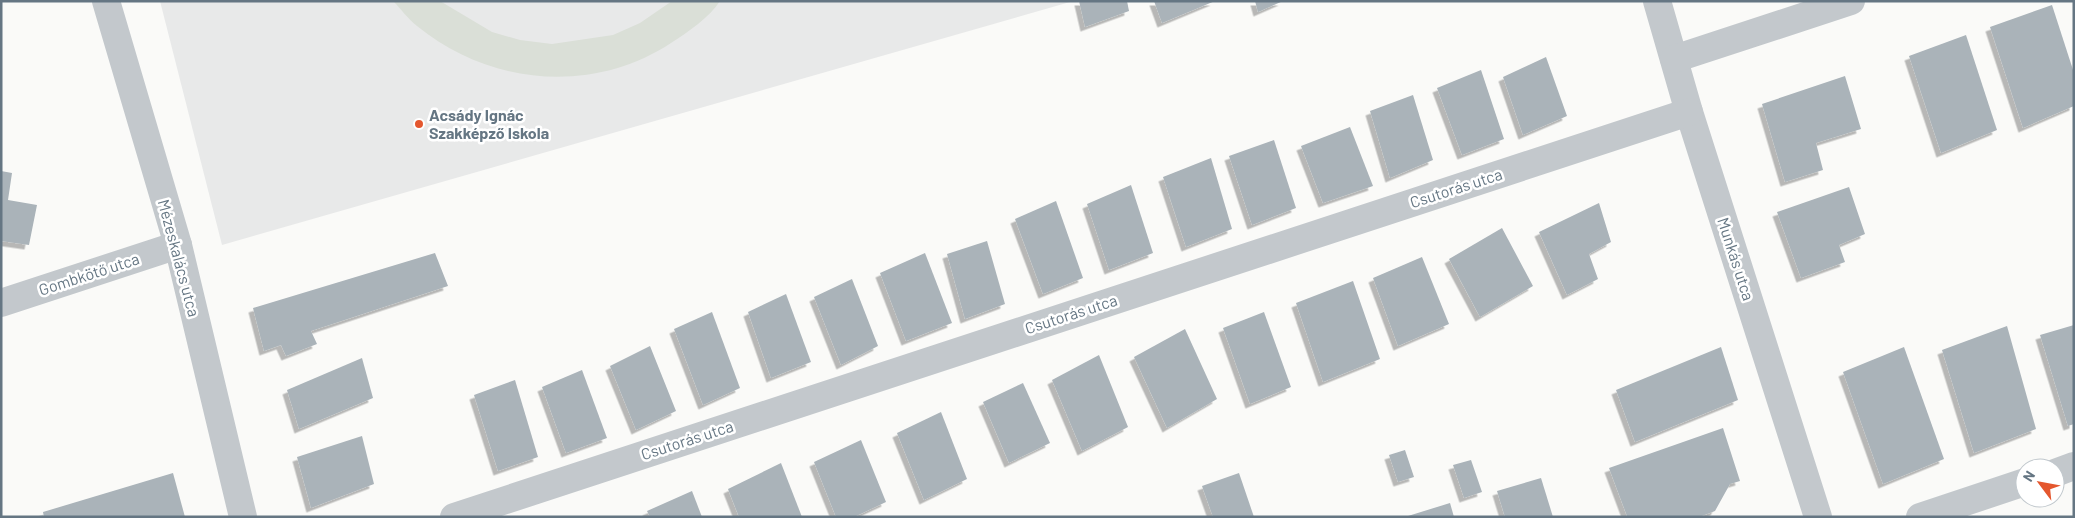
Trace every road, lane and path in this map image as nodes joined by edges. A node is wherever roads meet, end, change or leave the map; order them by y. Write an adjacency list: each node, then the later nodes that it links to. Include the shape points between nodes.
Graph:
1 (106, 1): 6 (street, Mézeskalács utca)
2 (1657, 1): 4 (street, Munkás utca)
3 (1851, 1): 4 (street)
4 (1674, 59): 5 (street, Munkás utca)
5 (1689, 112): 10 (street, Csutorás utca); 11 (street, Munkás utca)
6 (178, 245): 7 (street, Gombkötő utca); 9 (street, Mézeskalács utca)
7 (1, 303)
8 (2015, 485): 12 (street)
9 (243, 517)
10 (454, 517)
11 (1818, 517)
12 (1920, 517)

